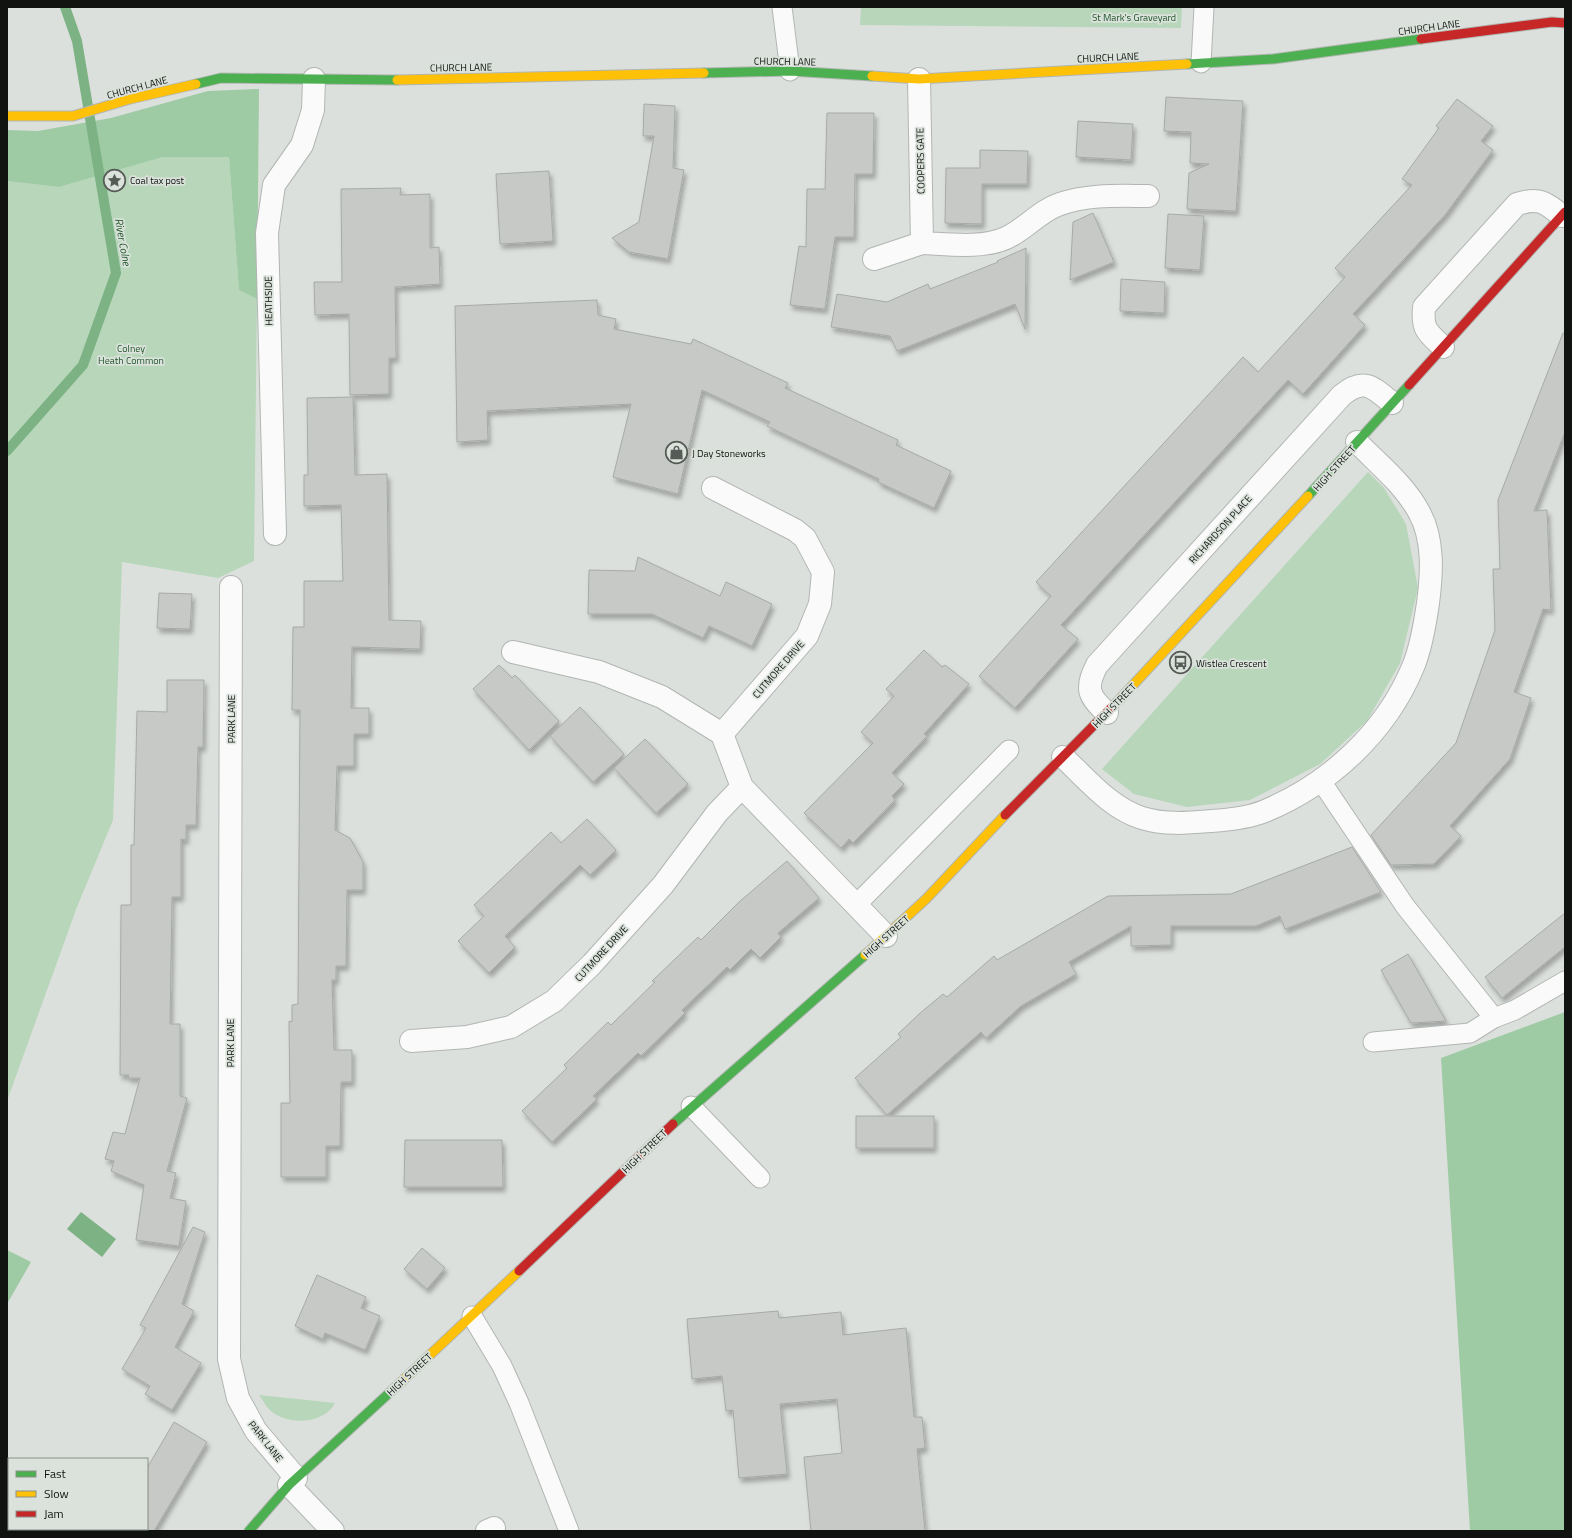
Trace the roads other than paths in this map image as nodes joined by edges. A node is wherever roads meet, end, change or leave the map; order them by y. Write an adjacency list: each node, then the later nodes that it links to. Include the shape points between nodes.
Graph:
1 (782, 7): 5 (lane)
2 (1204, 7): 4 (lane)
3 (1565, 23): 4 (street, CHURCH LANE, via 1552,22 1273,59)
4 (1200, 63): 7 (street, CHURCH LANE)
5 (790, 71): 6 (street, CHURCH LANE, via 410,80); 7 (street, CHURCH LANE)
6 (314, 79): 8 (street, CHURCH LANE, via 221,78 130,99 73,116); 17 (street, HEATHSIDE, via 313,110 302,145 274,185 267,233)
7 (919, 79): 11 (street, COOPERS GATE)
8 (7, 116)
9 (1148, 196): 11 (street, via 1087,198 1060,204 1040,214 1006,239 970,246)
10 (1564, 214): 13 (street, HIGH STREET); 13 (street, HIGH STREET, via 1547,203 1532,199 1518,204 1424,307 1422,322)
11 (922, 243): 12 (street)
12 (874, 259)
13 (1444, 347): 14 (street, HIGH STREET)
14 (1392, 403): 15 (street, HIGH STREET); 20 (street, RICHARDSON PLACE, via 1377,390 1363,385 1353,387 1342,395 1097,665 1090,679 1090,693 1094,702)
15 (1357, 442): 20 (street, HIGH STREET); 24 (street, via 1402,488 1420,512 1430,543 1432,576 1425,622 1414,666 1392,707 1362,745)
16 (713, 488): 21 (street, CUTMORE DRIVE, via 795,530 805,538 823,572 820,604 807,636)
17 (275, 534)
18 (231, 588): 35 (street, PARK LANE, via 229,1359 238,1398 256,1431)
19 (513, 652): 21 (street, via 606,675 662,697)
20 (1106, 713): 23 (street, HIGH STREET)
21 (722, 734): 25 (street)
22 (1009, 750): 26 (lane)
23 (1063, 757): 24 (street, via 1113,804 1142,818 1175,824 1220,820 1264,811); 27 (street, HIGH STREET, via 926,899)
24 (1321, 781): 29 (lane, via 1405,906)
25 (742, 787): 26 (street); 30 (street, CUTMORE DRIVE, via 717,813 663,885 592,964 554,1001 511,1027 467,1037)
26 (856, 905): 27 (street)
27 (886, 936): 32 (street, HIGH STREET)
28 (1565, 981): 29 (lane, via 1515,1010)
29 (1494, 1018): 31 (lane, via 1470,1034)
30 (411, 1041)
31 (1373, 1042)
32 (691, 1106): 33 (lane); 34 (street, HIGH STREET)
33 (760, 1178)
34 (472, 1316): 35 (street, HIGH STREET); 38 (lane, via 502,1366 519,1403)
35 (292, 1481): 36 (street, HIGH STREET); 37 (street)
36 (249, 1531)
37 (334, 1531)
38 (569, 1531)

